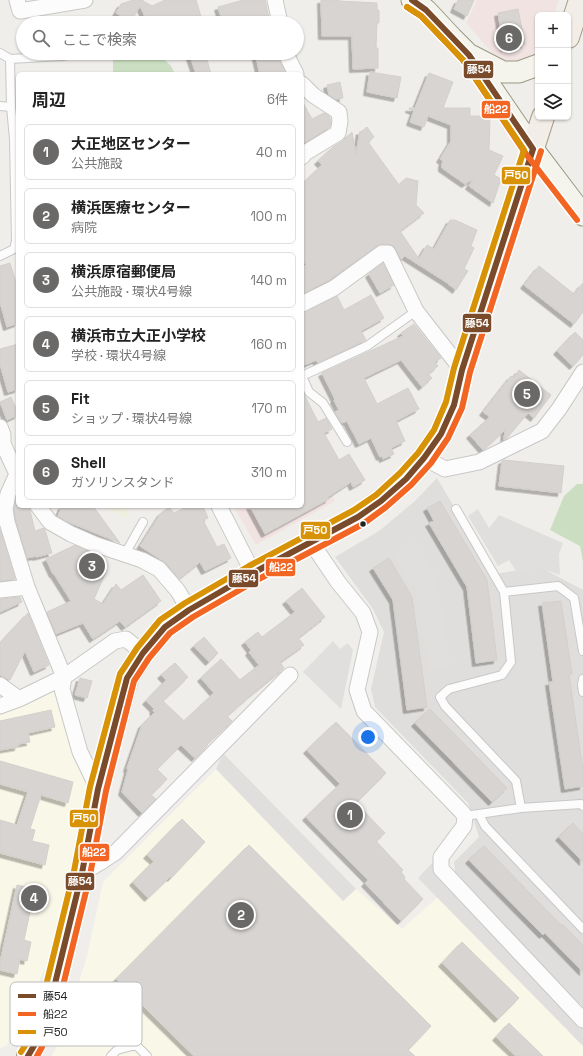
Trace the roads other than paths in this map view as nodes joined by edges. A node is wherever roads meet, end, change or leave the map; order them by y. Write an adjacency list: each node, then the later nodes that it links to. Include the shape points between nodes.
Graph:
1 (17, 0): 2 (street, via 20,11)
2 (85, 0)
3 (275, 0): 5 (street)
4 (412, 0): 7 (main road, via 426,10)
5 (278, 16)
6 (0, 53): 8 (lane)
7 (469, 55): 11 (main road, via 503,72 519,72); 18 (main road)
8 (10, 59): 9 (lane); 15 (lane)
9 (16, 59)
10 (289, 60): 12 (street)
11 (535, 66)
12 (295, 72)
13 (304, 86): 19 (street, via 339,112 340,120 338,133)
14 (0, 106): 15 (lane)
15 (11, 107): 17 (lane)
16 (541, 120): 18 (main road)
17 (16, 139): 21 (lane, via 16,241 14,249)
18 (533, 149): 20 (main road); 24 (main road)
19 (304, 155)
20 (583, 215)
21 (0, 256)
22 (304, 303): 23 (street, via 334,288 382,252 388,254)
23 (416, 311): 24 (street); 26 (lane, via 367,346)
24 (462, 370): 31 (main road, via 454,404 441,434)
25 (583, 372): 31 (street, via 560,409 542,431 479,462 445,469)
26 (304, 375)
27 (304, 381): 29 (lane, via 309,392 323,403)
28 (0, 427): 30 (street, via 3,435)
29 (347, 442)
30 (2, 444): 32 (street)
31 (424, 458): 38 (main road, via 406,479 381,501 358,517)
32 (16, 473)
33 (16, 477): 41 (street, via 8,494 5,509)
34 (40, 508): 39 (street, via 50,522 71,534)
35 (220, 508): 40 (street)
36 (456, 509): 43 (lane)
37 (144, 522): 39 (lane)
38 (311, 542): 40 (main road); 57 (street, via 363,613 370,632 357,690 364,711 461,811)
39 (125, 554): 44 (street, via 158,569 178,591)
40 (253, 573): 44 (main road)
41 (27, 587): 42 (street); 48 (street)
42 (0, 590)
43 (504, 592): 45 (lane, via 558,586 574,598); 56 (lane, via 511,662 502,675 449,689 440,697 445,706 516,781)
44 (189, 610): 46 (main road, via 165,627)
45 (583, 651)
46 (143, 652): 48 (street, via 126,639 115,641); 54 (main road, via 127,678)
47 (290, 675): 58 (street, via 116,852)
48 (64, 677): 52 (street); 54 (street, via 62,689 80,752)
49 (583, 679): 51 (lane)
50 (0, 685): 52 (street)
51 (583, 692)
52 (19, 699): 53 (street)
53 (0, 706)
54 (98, 789): 58 (main road)
55 (582, 804): 56 (lane)
56 (521, 808): 57 (lane)
57 (472, 815): 59 (lane); 61 (street, via 441,857 441,869)
58 (82, 873): 60 (main road)
59 (583, 929)
60 (55, 982)
61 (583, 1020)
62 (34, 1046): 65 (main road)
63 (132, 1046): 66 (lane, via 117,1050)
64 (137, 1046): 67 (lane)
65 (28, 1056)
66 (111, 1056)
67 (148, 1056)

